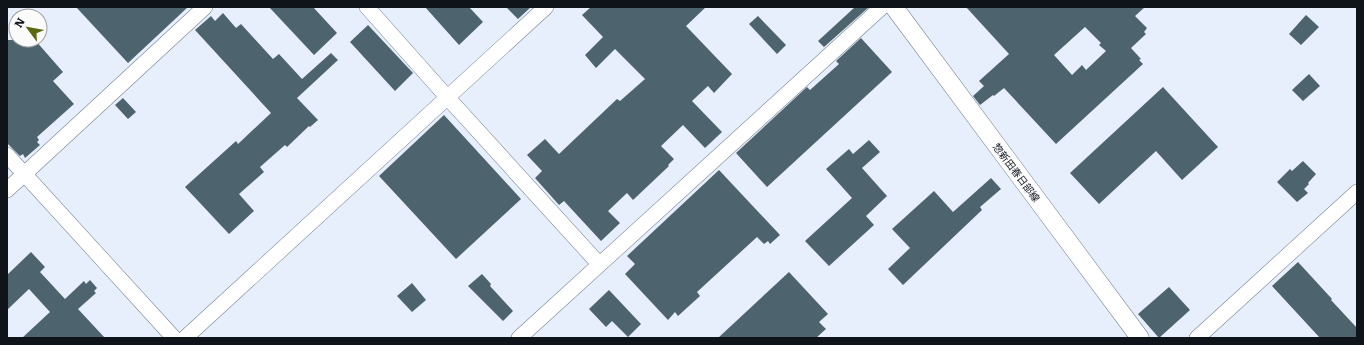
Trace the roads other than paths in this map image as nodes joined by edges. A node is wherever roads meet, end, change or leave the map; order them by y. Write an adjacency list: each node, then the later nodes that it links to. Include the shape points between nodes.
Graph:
1 (205, 7): 8 (street)
2 (367, 7): 6 (street)
3 (546, 7): 6 (street)
4 (882, 7): 11 (street)
5 (894, 7): 15 (main road, 惣新田春日部線)
6 (447, 97): 11 (street); 14 (street)
7 (7, 155): 8 (street)
8 (24, 174): 9 (street); 13 (street)
9 (7, 190)
10 (1357, 192): 16 (street)
11 (599, 264): 12 (street)
12 (523, 337)
13 (174, 338)
14 (185, 338)
15 (1140, 338)
16 (1197, 338)

